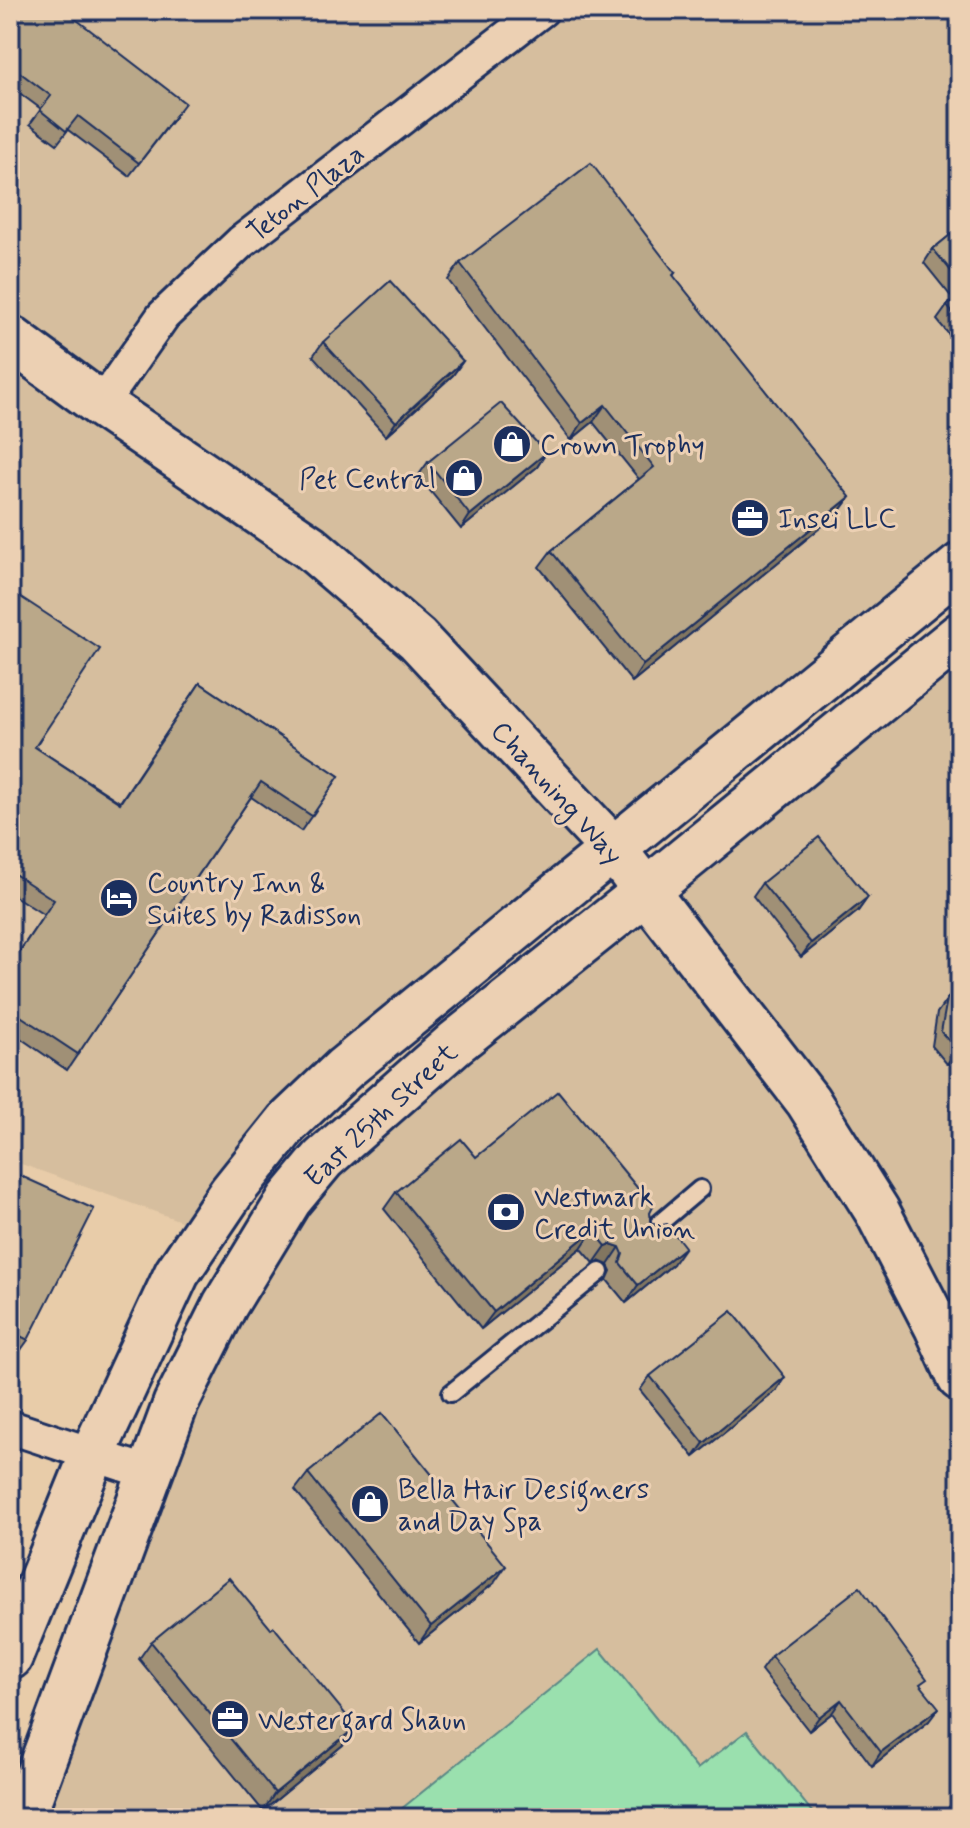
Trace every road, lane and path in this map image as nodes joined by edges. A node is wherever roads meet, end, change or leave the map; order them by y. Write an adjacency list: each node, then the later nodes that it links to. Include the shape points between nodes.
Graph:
1 (542, 10): 3 (street, Teton Plaza, via 241,242 163,316)
2 (10, 338): 3 (street, Channing Way)
3 (101, 405): 6 (street, Channing Way, via 310,547 408,630)
4 (960, 566): 6 (street, East 25th Street)
5 (960, 635): 7 (street, East 25th Street)
6 (614, 850): 7 (street, Channing Way); 14 (street, East 25th Street, via 345,1068 287,1123 177,1273)
7 (645, 892): 11 (street, Channing Way, via 808,1101 877,1211); 15 (street, East 25th Street, via 455,1043 323,1159 289,1200 225,1305 176,1403)
8 (700, 1189): 9 (lane)
9 (648, 1233)
10 (600, 1272): 12 (lane)
11 (960, 1378)
12 (451, 1393)
13 (10, 1427): 14 (street)
14 (92, 1456): 15 (street); 16 (street, East 25th Street)
15 (152, 1474): 17 (street, East 25th Street)
16 (10, 1657)
17 (22, 1818)

